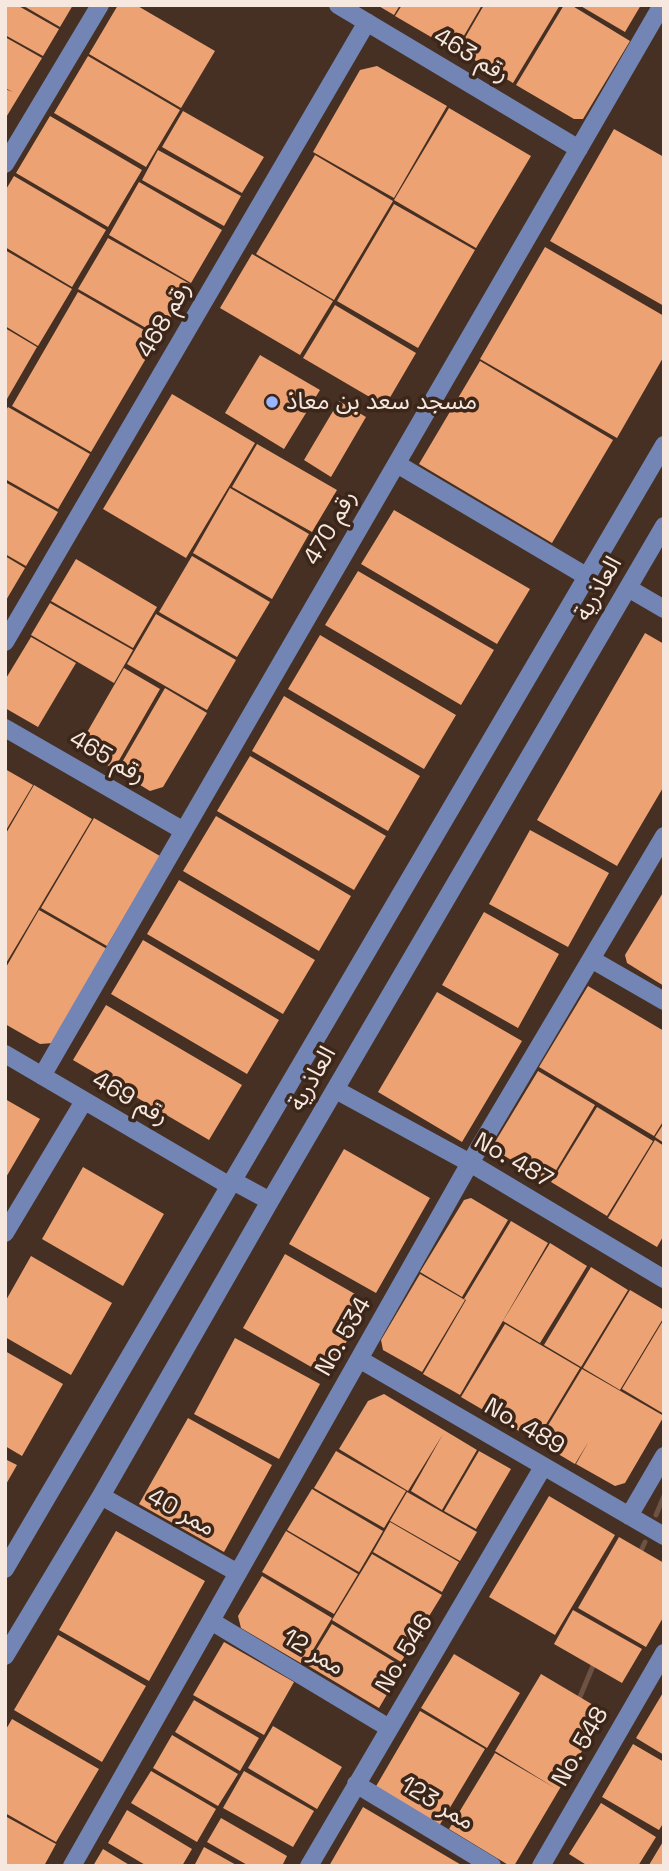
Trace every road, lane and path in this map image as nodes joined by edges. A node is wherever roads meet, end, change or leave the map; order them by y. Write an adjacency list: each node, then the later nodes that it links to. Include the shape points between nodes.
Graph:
1 (100, 5): 6 (street)
2 (338, 5): 4 (street, رقم 463)
3 (662, 5): 5 (street, رقم 470)
4 (367, 22): 5 (street, رقم 463); 13 (street, رقم 468)
5 (579, 149): 8 (street, رقم 470)
6 (5, 164)
7 (664, 444): 10 (street, العاذرية)
8 (397, 464): 10 (street); 15 (street, رقم 470)
9 (664, 526): 11 (street, العاذرية)
10 (586, 576): 24 (street, العاذرية)
11 (628, 588): 12 (street); 21 (street, العاذرية)
12 (664, 610)
13 (5, 642)
14 (5, 727): 15 (street, رقم 465)
15 (184, 831): 20 (street, رقم 470)
16 (664, 836): 17 (street, No. 534)
17 (591, 959): 18 (street); 23 (street, No. 534)
18 (664, 1001)
19 (5, 1054): 20 (street, رقم 469)
20 (42, 1076): 22 (street, رقم 469)
21 (336, 1090): 23 (street, No. 487); 25 (street, العاذرية)
22 (84, 1101): 24 (street, رقم 469); 26 (street)
23 (470, 1163): 27 (street, No. 487); 28 (street, No. 534)
24 (231, 1183): 25 (street, رقم 469); 34 (street, العاذرية)
25 (270, 1201): 31 (street, العاذرية)
26 (5, 1233)
27 (664, 1279)
28 (359, 1359): 30 (street, No. 489); 35 (street, No. 534)
29 (664, 1456): 32 (street)
30 (543, 1467): 32 (street, No. 489); 39 (street, No. 546)
31 (101, 1496): 35 (street, ممر 40); 38 (street, العاذرية)
32 (628, 1516): 33 (street, No. 489)
33 (664, 1536)
34 (5, 1569)
35 (238, 1573): 36 (street, No. 534)
36 (211, 1621): 39 (street, ممر 12); 41 (street, No. 534)
37 (664, 1653): 44 (street, No. 548)
38 (5, 1656)
39 (389, 1728): 40 (street, No. 546)
40 (356, 1784): 42 (street, No. 546); 43 (street, ممر 123)
41 (72, 1866)
42 (309, 1866)
43 (492, 1866)
44 (541, 1866)

